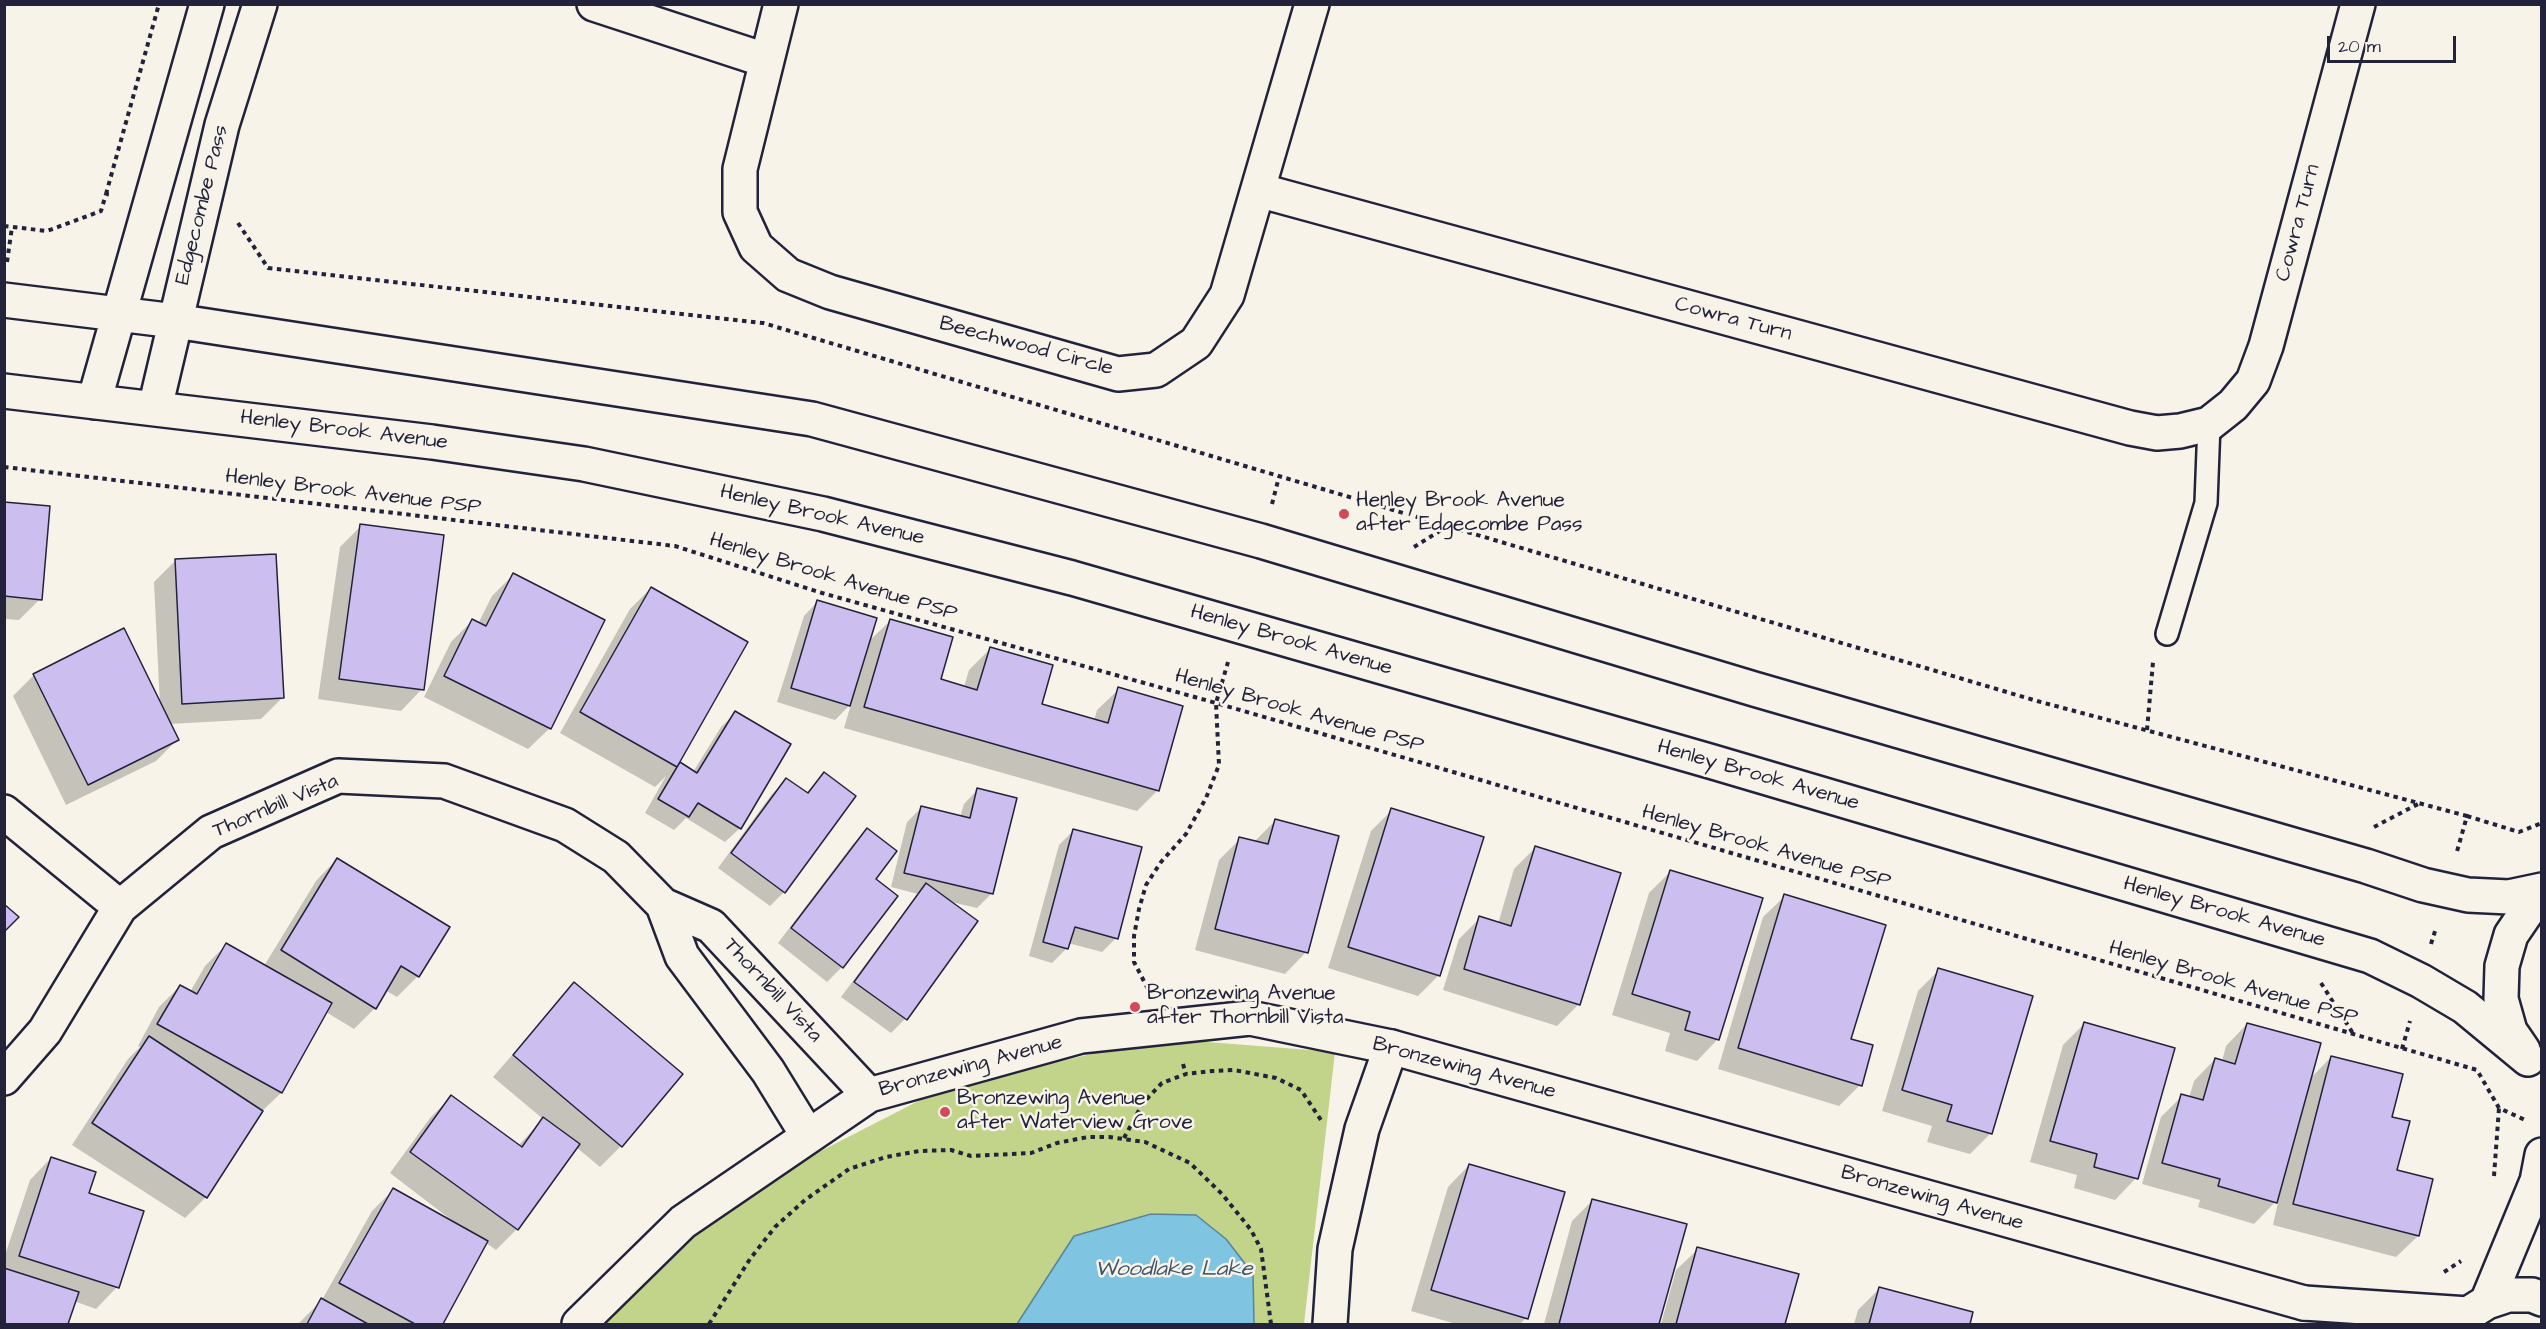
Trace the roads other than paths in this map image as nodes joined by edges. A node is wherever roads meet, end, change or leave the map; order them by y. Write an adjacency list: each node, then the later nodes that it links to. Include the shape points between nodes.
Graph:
1 (207, 4): 10 (street)
2 (260, 4): 11 (street, Edgecombe Pass, via 222,125)
3 (594, 4): 7 (street)
4 (781, 4): 7 (street, Beechwood Circle)
5 (1312, 4): 8 (street, Beechwood Circle)
6 (2358, 4): 15 (street, Cowra Turn, via 2266,346 2253,381 2233,405)
7 (765, 60): 8 (street, Beechwood Circle, via 740,169 740,212 756,247 788,275 830,292 1118,374 1156,370 1196,343 1227,295)
8 (1258, 190): 15 (street, Cowra Turn, via 2130,428 2157,433)
9 (5, 286): 10 (street)
10 (118, 314): 11 (street); 13 (street)
11 (176, 321): 14 (street, Edgecombe Pass); 18 (street, via 812,419 1261,541 2423,885 2509,897)
12 (4, 391): 13 (street, Henley Brook Avenue)
13 (94, 402): 14 (street, Henley Brook Avenue)
14 (155, 408): 23 (street, Henley Brook Avenue, via 584,464 824,514 1072,578 2370,956 2465,1007)
15 (2209, 424): 16 (lane, via 2206,503)
16 (2167, 634)
17 (4, 812): 21 (street)
18 (2541, 890)
19 (2541, 898): 23 (street, via 2511,935 2502,966 2501,999 2510,1031)
20 (663, 905): 21 (street, Thornbill Vista, via 615,857 565,825 444,781 338,776 211,832); 25 (street, Thornbill Vista, via 711,926); 26 (street, Thornbill Vista, via 682,956 768,1071)
21 (120, 907): 24 (street, Thornbill Vista, via 45,1031)
22 (1391, 1047): 25 (street, Bronzewing Avenue, via 1250,1018 1081,1036); 29 (street, Bronzewing Avenue); 32 (street, via 1362,1129 1335,1249)
23 (2538, 1069)
24 (4, 1078)
25 (869, 1095): 26 (street, Bronzewing Avenue)
26 (808, 1136): 31 (street, Bronzewing Avenue, via 683,1222)
27 (2541, 1155): 30 (street, via 2537,1180)
28 (2541, 1299): 30 (street, Bronzewing Avenue, via 2508,1295)
29 (2304, 1303): 30 (street, Bronzewing Avenue); 33 (street, Bronzewing Avenue)
30 (2472, 1314)
31 (579, 1324)
32 (1330, 1324)
33 (2342, 1324)

